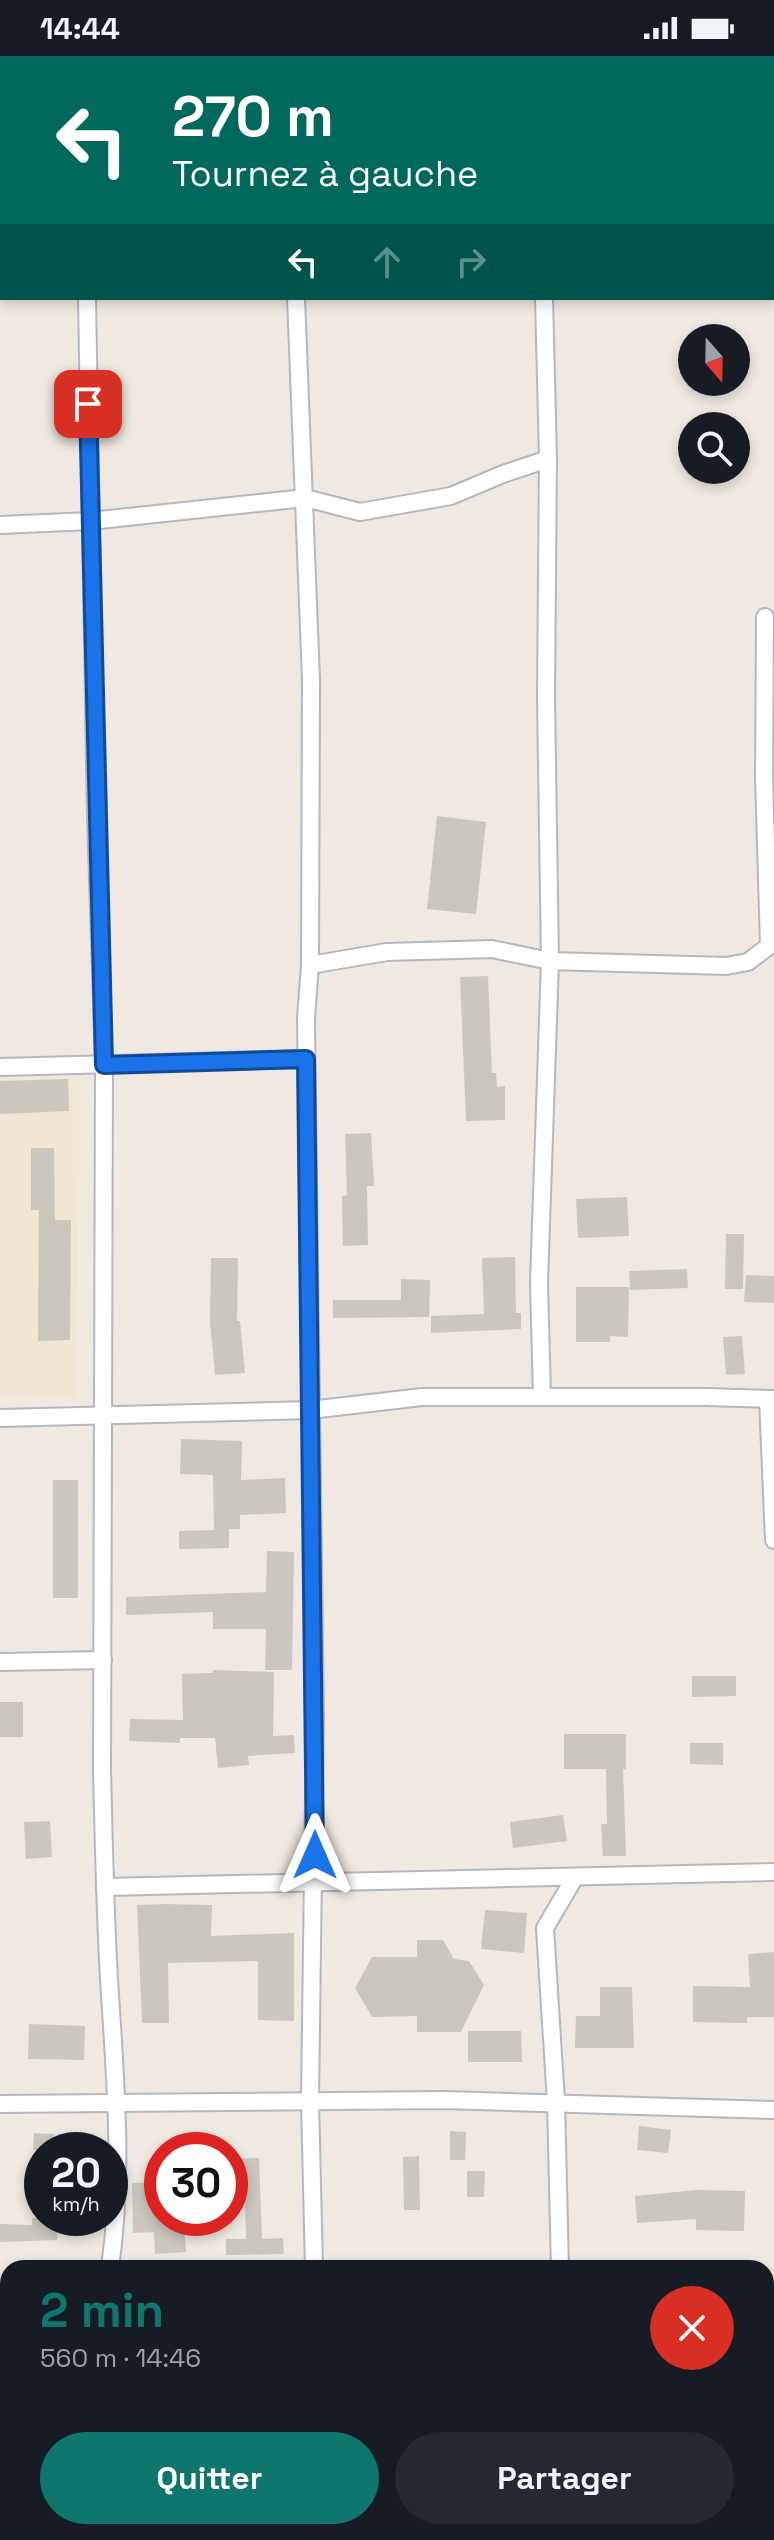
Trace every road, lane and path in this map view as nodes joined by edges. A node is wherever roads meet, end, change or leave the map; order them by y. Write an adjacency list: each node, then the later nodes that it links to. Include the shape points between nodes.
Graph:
1 (87, 300): 6 (street)
2 (296, 300): 5 (street)
3 (544, 300): 4 (street)
4 (548, 459): 5 (street, via 451,496 360,512); 9 (street)
5 (305, 498): 6 (street); 10 (street, via 311,680)
6 (90, 521): 7 (street); 12 (street)
7 (0, 525)
8 (765, 617): 9 (street, via 769,946 748,962 726,966)
9 (550, 961): 10 (street, via 492,949 426,950); 14 (street, via 539,1283)
10 (310, 965): 11 (street)
11 (306, 1059): 12 (street); 16 (street)
12 (104, 1065): 13 (street); 17 (street)
13 (0, 1067)
14 (542, 1396): 15 (street); 16 (street, via 422,1397)
15 (771, 1399): 19 (street)
16 (310, 1410): 17 (street); 24 (street)
17 (102, 1416): 18 (street); 20 (street)
18 (0, 1418)
19 (774, 1540)
20 (103, 1660): 21 (street); 25 (street)
21 (0, 1662)
22 (774, 1872): 23 (street)
23 (575, 1877): 24 (street); 27 (street, via 545,1928)
24 (315, 1883): 25 (street); 26 (street)
25 (105, 1887): 28 (street)
26 (310, 2101): 27 (street); 28 (street); 32 (street)
27 (556, 2102): 30 (street); 33 (street)
28 (118, 2103): 29 (street); 31 (street, via 118,2212)
29 (0, 2104)
30 (774, 2110)
31 (111, 2260)
32 (314, 2260)
33 (560, 2260)
34 (774, 2326): 35 (street)
35 (774, 2362)

